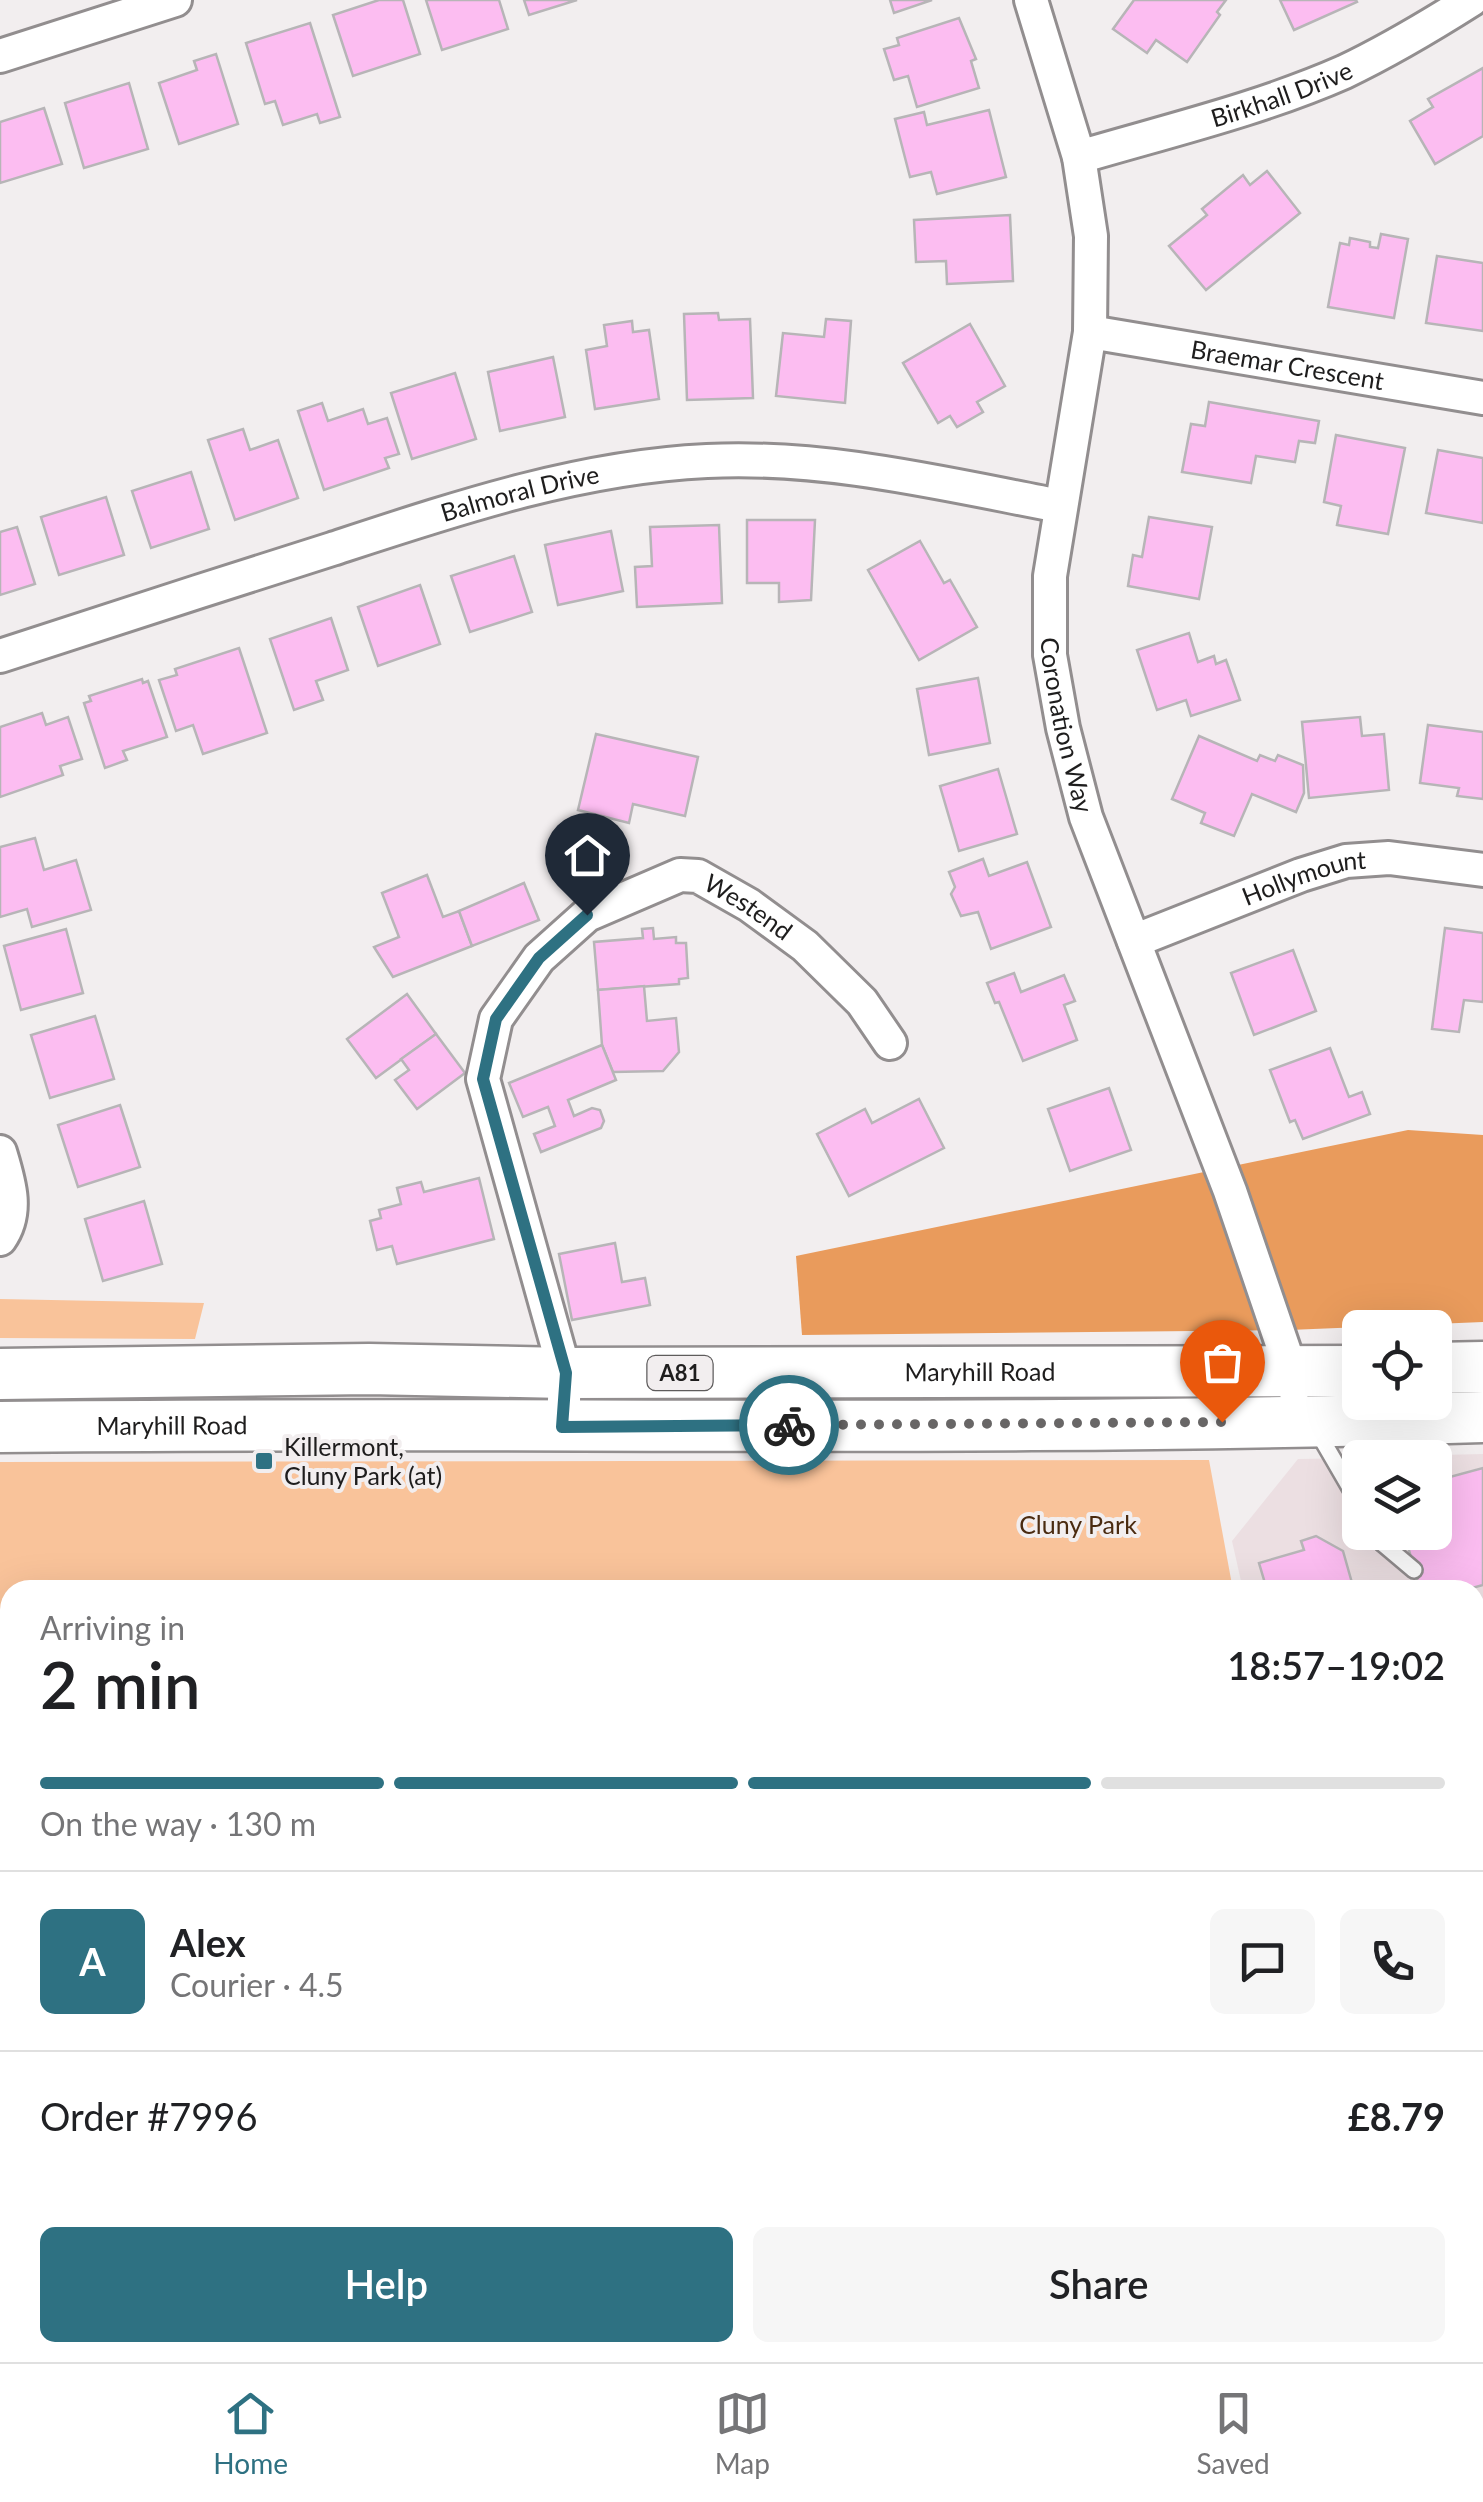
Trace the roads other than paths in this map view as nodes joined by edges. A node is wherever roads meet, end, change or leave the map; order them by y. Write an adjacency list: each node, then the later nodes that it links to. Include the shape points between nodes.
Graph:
1 (176, 0): 4 (street)
2 (1032, 0): 5 (street, Coronation Way)
3 (1471, 0): 5 (street, Birkhall Drive, via 1416,36 1301,89)
4 (0, 56)
5 (1079, 157): 6 (street, Coronation Way, via 1090,236)
6 (1090, 332): 7 (street, Braemar Crescent); 8 (street, Coronation Way)
7 (1483, 398)
8 (1060, 506): 9 (street, Balmoral Drive, via 796,462 611,470 412,523); 11 (street, Coronation Way, via 1050,576 1050,655 1086,817)
9 (0, 656)
10 (1483, 870): 11 (street, Hollymount, via 1389,858 1346,862)
11 (1134, 940): 19 (street, Coronation Way)
12 (890, 1043): 18 (street, Westend, via 862,1002 805,946 698,876 680,874 587,915 539,958 496,1019 483,1079)
13 (0, 1152): 14 (street, via 12,1206)
14 (0, 1240)
15 (1483, 1367): 16 (main road)
16 (1452, 1368)
17 (1342, 1371): 19 (main road, Maryhill Road / A81)
18 (566, 1373): 19 (main road, Maryhill Road / A81); 20 (main road, Maryhill Road / A81); 24 (street, Westend)
19 (1292, 1373): 22 (street, Coronation Way)
20 (0, 1374)
21 (1483, 1417): 22 (main road, Maryhill Road / A81)
22 (1304, 1422): 24 (main road, Maryhill Road / A81); 25 (lane)
23 (0, 1427): 24 (main road, Maryhill Road / A81)
24 (562, 1427)
25 (1342, 1478)
26 (1392, 1550): 27 (lane)
27 (1414, 1570)

